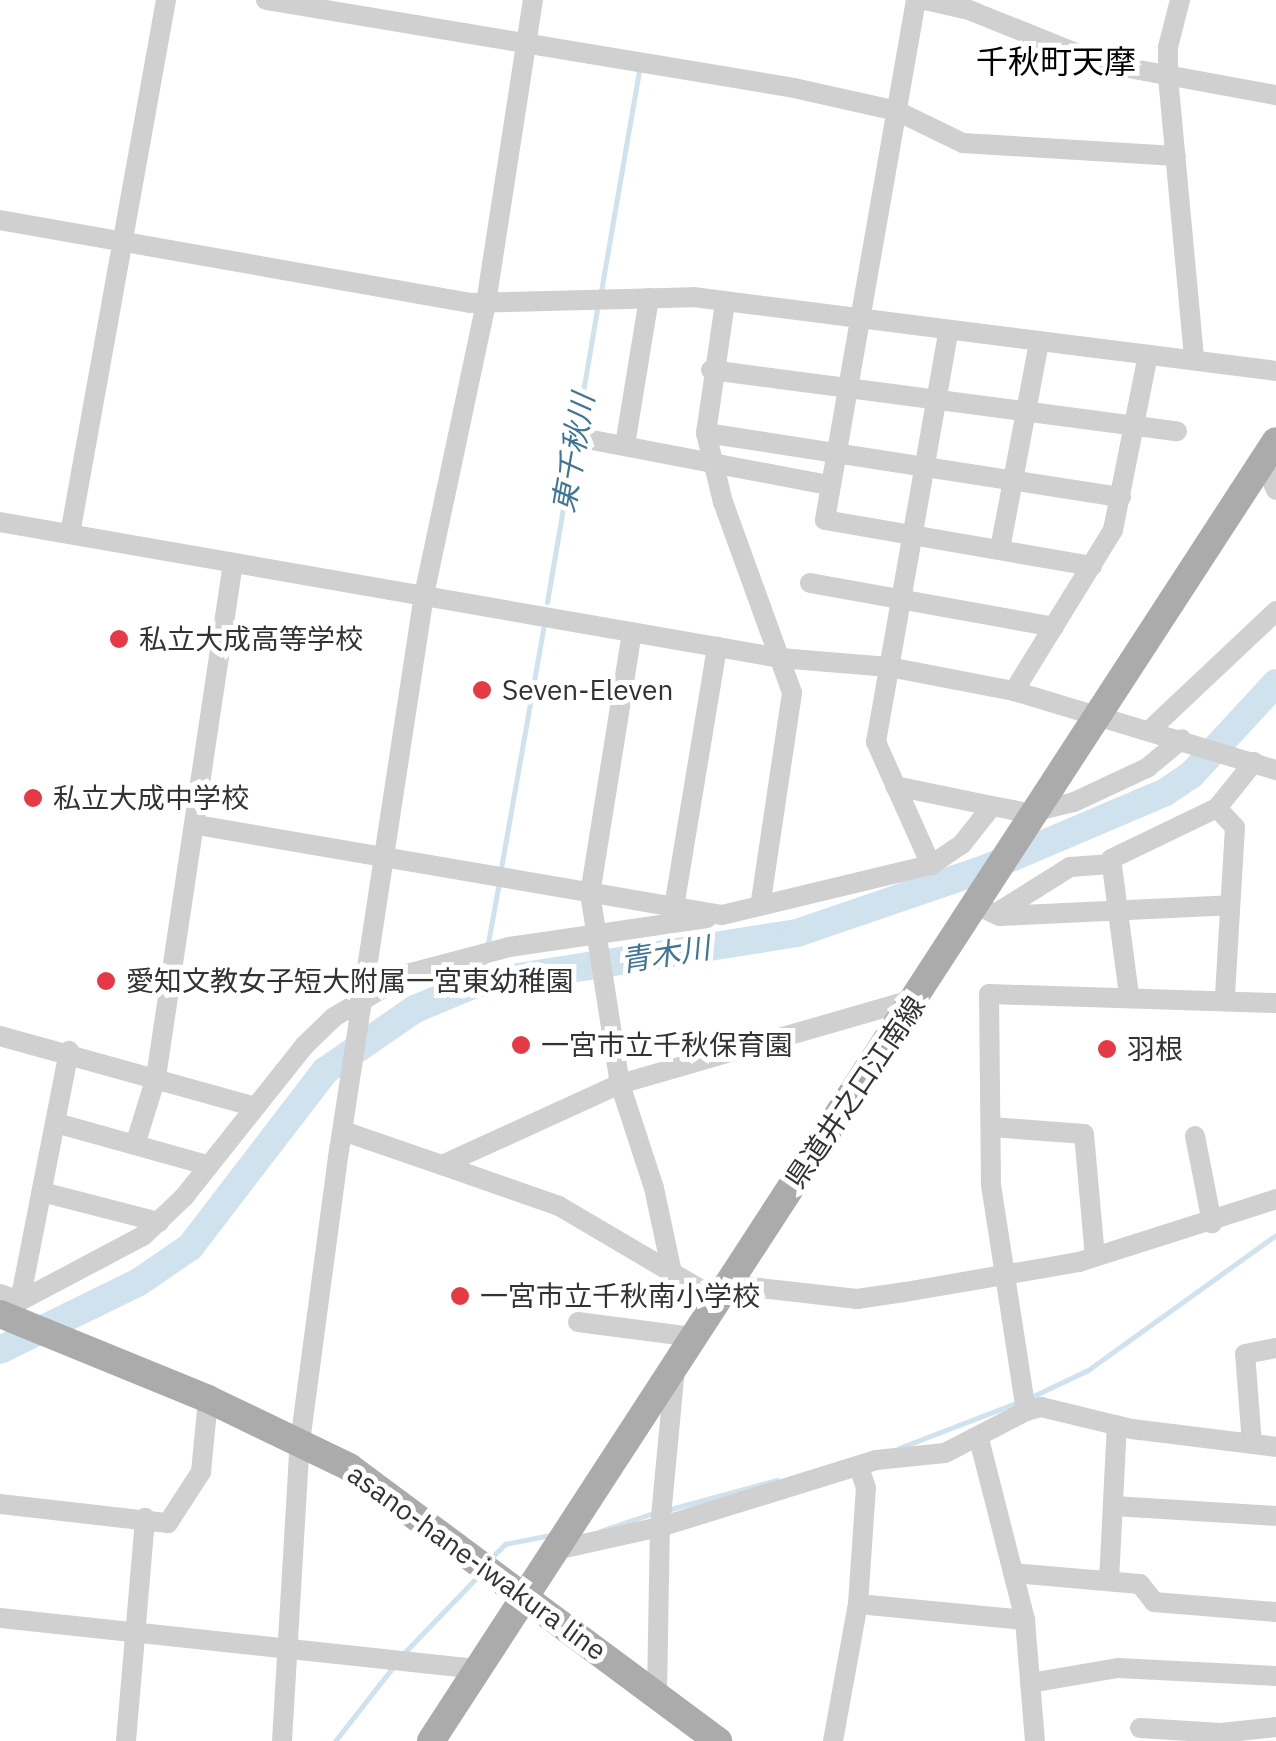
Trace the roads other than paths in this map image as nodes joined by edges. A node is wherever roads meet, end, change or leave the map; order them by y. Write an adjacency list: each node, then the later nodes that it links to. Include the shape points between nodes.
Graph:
1 (166, 0): 13 (street)
2 (266, 0): 7 (street)
3 (532, 0): 7 (street)
4 (916, 0): 10 (street)
5 (925, 0): 8 (street, via 970,10 1101,64)
6 (1180, 0): 8 (street)
7 (526, 44): 10 (street); 15 (street)
8 (1168, 77): 9 (street); 11 (street)
9 (1276, 95)
10 (897, 111): 11 (street, via 963,143); 17 (street)
11 (1176, 156): 21 (street)
12 (0, 220): 13 (street)
13 (126, 241): 15 (street); 41 (street)
14 (649, 298): 15 (street); 16 (street); 31 (street)
15 (486, 302): 47 (street)
16 (725, 303): 17 (street); 22 (street)
17 (863, 320): 18 (street); 24 (street)
18 (948, 334): 19 (street); 25 (street)
19 (1038, 342): 20 (street); 26 (street)
20 (1148, 355): 21 (street); 27 (street)
21 (1194, 359): 23 (street)
22 (711, 370): 24 (street); 29 (street)
23 (1276, 371)
24 (847, 391): 25 (street); 33 (street)
25 (936, 404): 26 (street); 34 (street)
26 (1025, 415): 27 (street); 36 (street)
27 (1133, 426): 28 (street); 39 (street)
28 (1178, 431)
29 (706, 432): 33 (street); 35 (street)
30 (592, 440): 31 (street)
31 (625, 445): 35 (street)
32 (1273, 446): 38 (street); 56 (main road, 県道井之口江南線)
33 (834, 453): 34 (street); 37 (street)
34 (928, 464): 36 (street); 42 (street)
35 (716, 465): 37 (street); 53 (street)
36 (1013, 478): 39 (street); 43 (street)
37 (829, 485): 42 (street, via 825,520)
38 (1276, 490)
39 (1121, 497): 45 (street, via 1113,530)
40 (0, 522): 41 (street)
41 (70, 534): 44 (street)
42 (915, 534): 43 (street); 48 (street)
43 (1000, 549): 45 (street)
44 (233, 563): 47 (street); 65 (street)
45 (1092, 566): 50 (street)
46 (810, 583): 48 (street)
47 (424, 595): 51 (street); 68 (street)
48 (903, 600): 50 (street); 54 (street)
49 (1276, 611): 57 (street)
50 (1054, 627): 55 (street)
51 (632, 632): 52 (street); 71 (street)
52 (717, 648): 53 (street); 74 (street)
53 (780, 658): 54 (street); 73 (street, via 792,692)
54 (889, 666): 55 (street); 61 (street, via 876,742)
55 (1014, 691): 56 (street)
56 (1097, 714): 57 (street); 64 (main road, 県道井之口江南線)
57 (1151, 729): 58 (street)
58 (1182, 739): 59 (street); 64 (street, via 1110,787)
59 (1254, 762): 60 (street); 63 (street)
60 (1276, 770)
61 (895, 786): 62 (street); 66 (street)
62 (992, 806): 64 (street); 67 (street)
63 (1218, 808): 69 (street); 72 (street, via 1235,828)
64 (1028, 814): 75 (main road, 県道井之口江南線)
65 (197, 825): 68 (street); 86 (street)
66 (918, 834): 67 (street); 70 (street)
67 (962, 844): 70 (street)
68 (386, 858): 71 (street); 82 (street)
69 (1111, 864): 75 (street, via 1070,866); 76 (street)
70 (931, 866): 73 (street)
71 (590, 893): 74 (street); 78 (street)
72 (1230, 905): 76 (street); 81 (street)
73 (760, 906): 77 (street)
74 (674, 907): 77 (street)
75 (986, 909): 76 (street); 80 (main road, 県道井之口江南線)
76 (1115, 910): 79 (street)
77 (722, 915): 78 (street)
78 (596, 935): 82 (street, via 433,964); 87 (street)
79 (1129, 995): 81 (street); 90 (street, via 990,994)
80 (919, 998): 87 (street); 103 (main road, 県道井之口江南線)
81 (1225, 998): 83 (street)
82 (361, 1003): 88 (street, via 334,1016); 91 (street)
83 (1276, 1004)
84 (0, 1036): 85 (street)
85 (69, 1051): 86 (street); 89 (street)
86 (156, 1077): 88 (street); 93 (street)
87 (620, 1084): 94 (street); 101 (street, via 654,1188)
88 (252, 1106): 95 (street)
89 (56, 1124): 93 (street); 96 (street)
90 (992, 1127): 100 (street, via 1084,1134); 102 (street)
91 (343, 1130): 94 (street); 113 (street)
92 (1194, 1136): 99 (street)
93 (135, 1145): 95 (street)
94 (442, 1165): 101 (street, via 560,1206)
95 (206, 1166): 98 (street)
96 (42, 1192): 98 (street); 104 (street)
97 (1276, 1199): 99 (street)
98 (159, 1222): 104 (street, via 123,1249)
99 (1212, 1223): 100 (street)
100 (1094, 1257): 102 (street)
101 (672, 1273): 103 (street)
102 (1002, 1276): 103 (street, via 857,1299); 110 (street)
103 (721, 1292): 106 (main road, 県道井之口江南線)
104 (7, 1303): 109 (main road, asano-hane-iwakura line, via 100,1354)
105 (578, 1322): 106 (street)
106 (694, 1338): 108 (main road, 県道井之口江南線)
107 (1276, 1348): 114 (street, via 1245,1354)
108 (676, 1366): 121 (street); 122 (main road, 県道井之口江南線)
109 (208, 1399): 113 (main road, asano-hane-iwakura line); 120 (street, via 202,1472 168,1523)
110 (1026, 1411): 111 (street, via 1041,1407); 112 (street)
111 (1117, 1425): 114 (street); 118 (street)
112 (980, 1439): 116 (street, via 945,1454 876,1460); 123 (street)
113 (300, 1442): 125 (main road, asano-hane-iwakura line, via 392,1495); 131 (street)
114 (1252, 1444): 115 (street)
115 (1276, 1447)
116 (860, 1469): 121 (street); 126 (street, via 866,1488)
117 (0, 1504): 120 (street)
118 (1114, 1506): 119 (street); 124 (street)
119 (1276, 1516)
120 (145, 1518): 130 (street)
121 (660, 1527): 122 (street); 135 (street)
122 (556, 1550): 125 (main road, 県道井之口江南線)
123 (1013, 1573): 124 (street); 129 (street)
124 (1109, 1582): 127 (street, via 1145,1585 1154,1602)
125 (525, 1597): 132 (main road, 県道井之口江南線); 135 (main road, asano-hane-iwakura line)
126 (858, 1604): 129 (street); 143 (street)
127 (1276, 1612)
128 (0, 1618): 130 (street)
129 (1025, 1620): 134 (street)
130 (134, 1633): 131 (street); 139 (street)
131 (288, 1649): 132 (street); 140 (street)
132 (480, 1669): 141 (main road, 県道井之口江南線)
133 (1276, 1676): 134 (street, via 1118,1668)
134 (1030, 1683): 144 (street)
135 (656, 1694): 142 (main road, asano-hane-iwakura line)
136 (1276, 1727): 138 (street)
137 (1140, 1728): 138 (street)
138 (1221, 1737)
139 (126, 1741)
140 (282, 1741)
141 (431, 1741)
142 (718, 1741)
143 (833, 1741)
144 (1035, 1741)

